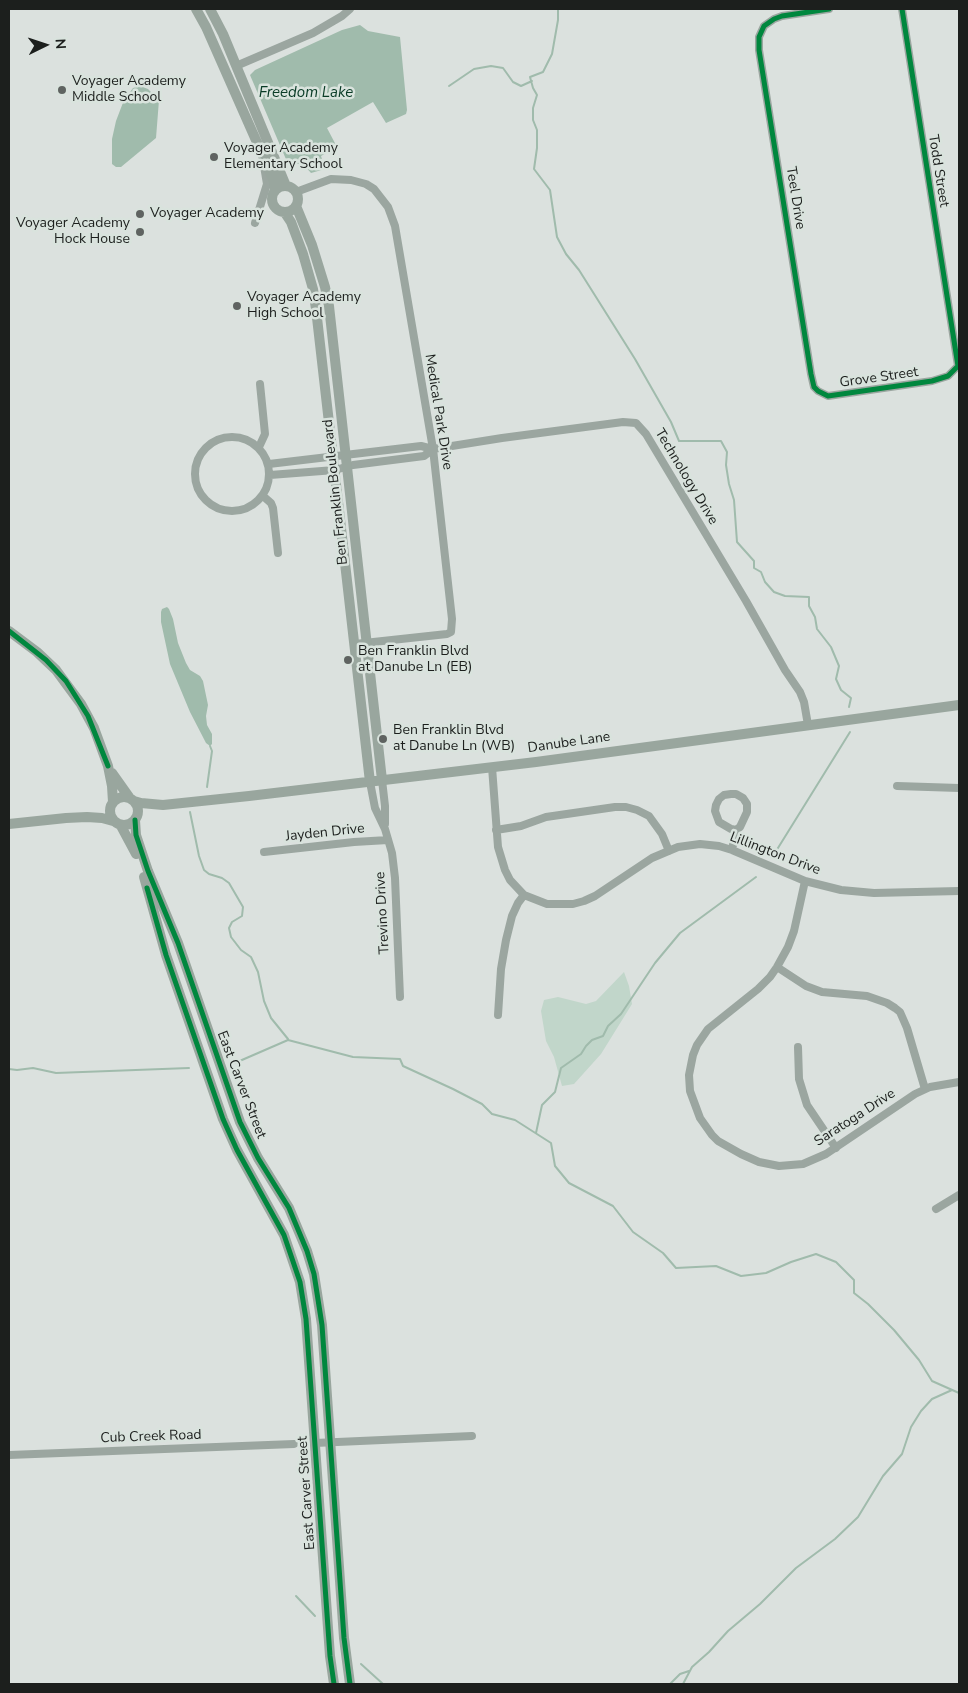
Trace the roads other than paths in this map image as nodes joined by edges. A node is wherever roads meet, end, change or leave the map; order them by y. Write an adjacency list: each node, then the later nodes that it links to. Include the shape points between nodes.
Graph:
1 (196, 9): 7 (street)
2 (210, 9): 6 (street)
3 (350, 9): 6 (street, via 313,33)
4 (829, 9): 15 (street, Teel Drive, via 769,21 759,37)
5 (902, 9): 14 (street, Todd Street)
6 (236, 66): 8 (street)
7 (262, 157): 9 (street, via 274,181); 13 (street, via 267,184)
8 (286, 186): 9 (street); 10 (street)
9 (275, 191): 12 (street, via 274,207)
10 (296, 192): 11 (street); 18 (street, Medical Park Drive, via 331,179 351,180 374,189 388,207 395,226)
11 (296, 206): 12 (street); 19 (street, Ben Franklin Boulevard, via 325,287)
12 (285, 213): 20 (street, Ben Franklin Boulevard, via 292,222 313,289)
13 (255, 223)
14 (958, 366): 15 (street, Grove Street, via 948,376 932,381 828,396 814,387)
15 (811, 374)
16 (260, 384): 17 (street, via 265,434)
17 (259, 447): 21 (street); 25 (street, via 236,436 219,438 200,455 195,472 196,481 208,503 224,510 250,507)
18 (433, 449): 19 (street, Technology Drive, via 421,446); 22 (street, Technology Drive, via 424,456); 28 (street, Medical Park Drive, via 451,632); 31 (street, Technology Drive, via 622,422 636,423 800,692)
19 (346, 455): 20 (street, Technology Drive); 22 (street, Ben Franklin Boulevard)
20 (333, 456): 21 (street, Technology Drive); 23 (street, Ben Franklin Boulevard)
21 (269, 464): 24 (street)
22 (347, 467): 23 (street, Technology Drive); 28 (street, Ben Franklin Boulevard)
23 (334, 470): 24 (street, Technology Drive); 29 (street, Ben Franklin Boulevard)
24 (270, 475): 25 (street)
25 (263, 496): 26 (street, via 273,508)
26 (278, 553)
27 (9, 631): 32 (street, via 46,660 66,681 88,716)
28 (367, 642): 29 (street, Medical Park Drive); 34 (street, Ben Franklin Boulevard)
29 (354, 644): 35 (street, Ben Franklin Boulevard)
30 (959, 705): 31 (street, Danube Lane)
31 (808, 725): 33 (street, Danube Lane)
32 (108, 766): 38 (street); 39 (street)
33 (492, 767): 34 (street, Danube Lane); 46 (street)
34 (382, 780): 35 (street, Danube Lane); 45 (street, Trevino Drive)
35 (370, 782): 40 (street, Danube Lane); 45 (street, Trevino Drive)
36 (897, 786): 37 (street)
37 (959, 788)
38 (132, 799): 39 (street, via 120,797); 40 (street, Danube Lane, via 150,804); 42 (street, via 138,808)
39 (112, 803): 41 (street, via 96,811); 43 (street, via 110,813)
40 (182, 804): 42 (street, Danube Lane)
41 (66, 818): 43 (street, via 97,817); 44 (street)
42 (136, 819): 43 (street, via 129,825); 65 (street, East Carver Street, via 135,831 142,855 178,943 240,1122 288,1208 307,1251 320,1306)
43 (117, 823): 66 (street, East Carver Street, via 133,846 166,955 227,1130 277,1221 293,1258 305,1312)
44 (9, 824)
45 (385, 829): 48 (street, Trevino Drive)
46 (496, 830): 50 (street, via 546,817 626,807 649,816); 54 (street, via 505,870)
47 (736, 830): 47 (street, via 719,822 715,811 719,799 731,794 743,798 747,804 747,812); 49 (street)
48 (388, 840): 51 (street, Jayden Drive); 56 (street, Trevino Drive, via 395,878)
49 (732, 850): 50 (street, Lillington Drive, via 700,844); 52 (street, Lillington Drive)
50 (669, 851): 54 (street, Lillington Drive, via 652,858 584,901 554,904)
51 (264, 852)
52 (805, 881): 53 (street, Lillington Drive, via 866,893); 55 (street, Saratoga Drive, via 794,931)
53 (959, 891)
54 (524, 895): 57 (street, via 512,916 506,940)
55 (777, 967): 60 (street, via 806,986 822,992 867,996 900,1012); 61 (street, Saratoga Drive, via 758,989 701,1038 689,1075 694,1104 700,1118 718,1141 759,1162 779,1166 803,1164)
56 (400, 997)
57 (498, 1015)
58 (798, 1047): 61 (street, via 799,1080 807,1105)
59 (959, 1082): 60 (street, Saratoga Drive)
60 (925, 1089): 61 (street, Saratoga Drive)
61 (836, 1148)
62 (959, 1195): 63 (street)
63 (936, 1209)
64 (472, 1436): 65 (street)
65 (331, 1442): 66 (street); 70 (street, East Carver Street)
66 (315, 1443): 69 (street, East Carver Street)
67 (294, 1444): 68 (street, Cub Creek Road)
68 (9, 1455)
69 (334, 1684)
70 (350, 1684)

